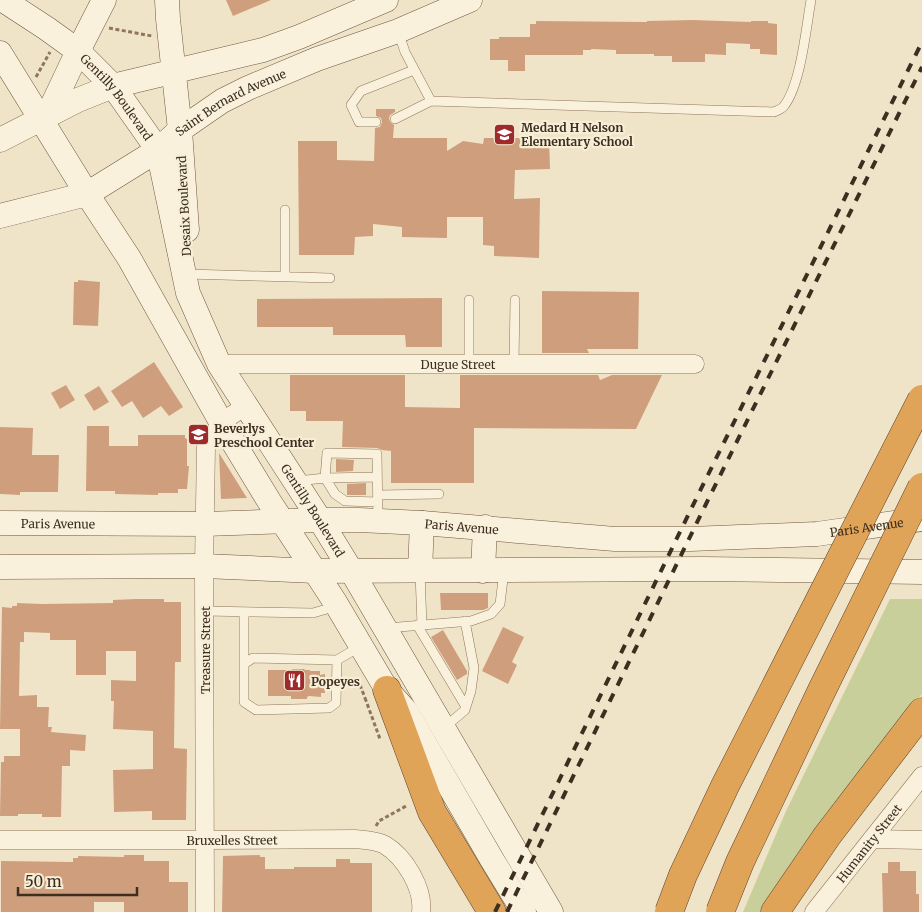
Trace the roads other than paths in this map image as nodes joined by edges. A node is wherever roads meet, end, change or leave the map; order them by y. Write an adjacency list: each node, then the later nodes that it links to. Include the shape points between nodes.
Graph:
1 (104, 0): 8 (street)
2 (167, 0): 11 (street, Desaix Boulevard)
3 (386, 0): 11 (street, via 263,50)
4 (470, 0): 7 (street, Saint Bernard Avenue)
5 (811, 0): 13 (lane, via 800,64 791,94 783,108 774,112)
6 (11, 2): 8 (street, Gentilly Boulevard)
7 (398, 30): 10 (lane); 17 (street, Saint Bernard Avenue, via 248,88 222,101)
8 (78, 51): 12 (street, Gentilly Boulevard); 15 (street)
9 (0, 53): 15 (street)
10 (414, 70): 13 (lane); 16 (lane, via 361,91 351,105 359,122)
11 (174, 71): 12 (street); 17 (street, Desaix Boulevard)
12 (113, 86): 15 (street); 19 (street, Gentilly Boulevard)
13 (432, 101): 14 (lane)
14 (395, 119)
15 (42, 120): 18 (street); 20 (street)
16 (376, 122)
17 (180, 130): 19 (street, Saint Bernard Avenue); 25 (street, Desaix Boulevard)
18 (0, 140)
19 (158, 150): 20 (street, Saint Bernard Avenue); 25 (street, Gentilly Boulevard)
20 (87, 194): 22 (street, Saint Bernard Avenue); 34 (street, via 129,258)
21 (285, 210): 23 (lane)
22 (0, 216)
23 (285, 277): 24 (lane); 25 (lane)
24 (330, 278)
25 (188, 284): 28 (street, Gentilly Boulevard)
26 (469, 300): 29 (lane)
27 (515, 300): 30 (lane)
28 (220, 364): 29 (street, Dugue Street); 33 (street, Gentilly Boulevard)
29 (469, 364): 30 (street, Dugue Street)
30 (514, 364): 31 (street, Dugue Street)
31 (695, 364)
32 (922, 399): 78 (highway, bridge, via 725,786)
33 (246, 406): 34 (street, Treasure Street); 37 (street, Gentilly Boulevard)
34 (221, 422): 43 (street); 46 (street, Treasure Street, via 206,447)
35 (377, 477): 36 (lane); 36 (lane, via 377,454 327,453); 40 (lane)
36 (325, 478): 37 (lane); 40 (lane, via 335,494 345,501)
37 (295, 481): 42 (street, Gentilly Boulevard)
38 (922, 487): 79 (highway, bridge, via 740,862)
39 (439, 494): 40 (lane)
40 (378, 506): 42 (street, Paris Avenue); 45 (street, Paris Avenue)
41 (922, 519): 47 (street, Paris Avenue, via 817,534 691,538 615,538)
42 (320, 520): 43 (street, Paris Avenue); 53 (street, Gentilly Boulevard)
43 (282, 521): 46 (street, Paris Avenue); 52 (street)
44 (0, 523): 46 (street, Paris Avenue)
45 (422, 523): 47 (street, Paris Avenue); 50 (street)
46 (205, 524): 48 (street, Treasure Street)
47 (485, 527): 51 (street)
48 (204, 566): 49 (street); 52 (street); 56 (street, Treasure Street)
49 (0, 567)
50 (420, 571): 51 (street); 53 (street); 59 (lane)
51 (493, 571): 54 (street); 58 (lane, via 500,604 491,614)
52 (314, 572): 53 (street); 55 (street)
53 (352, 572): 60 (street, Gentilly Boulevard)
54 (922, 572)
55 (337, 606): 57 (lane, via 313,613); 61 (street)
56 (205, 611): 57 (lane); 71 (street, Treasure Street)
57 (244, 612): 63 (lane)
58 (465, 621): 59 (lane); 65 (lane, via 474,668)
59 (420, 625): 60 (lane); 65 (lane)
60 (386, 628): 67 (street, Gentilly Boulevard)
61 (361, 646): 62 (lane); 64 (street)
62 (337, 660): 63 (lane, via 253,658); 63 (lane, via 336,703 329,708 256,710 244,702)
63 (244, 664)
64 (387, 690): 75 (highway, via 432,812); 76 (street, via 406,711)
65 (466, 707): 67 (lane)
66 (922, 712): 80 (highway, via 827,836)
67 (444, 728): 77 (street, Gentilly Boulevard)
68 (922, 776): 69 (street, Humanity Street)
69 (872, 839): 72 (street); 81 (street, Humanity Street)
70 (0, 840): 71 (street, Bruxelles Street)
71 (204, 840): 73 (street, Treasure Street); 74 (street, Bruxelles Street, via 370,840 385,845 406,865 420,892)
72 (922, 840)
73 (205, 912)
74 (421, 912)
75 (492, 912)
76 (524, 912)
77 (551, 912)
78 (669, 912)
79 (720, 912)
80 (775, 912)
81 (814, 912)

